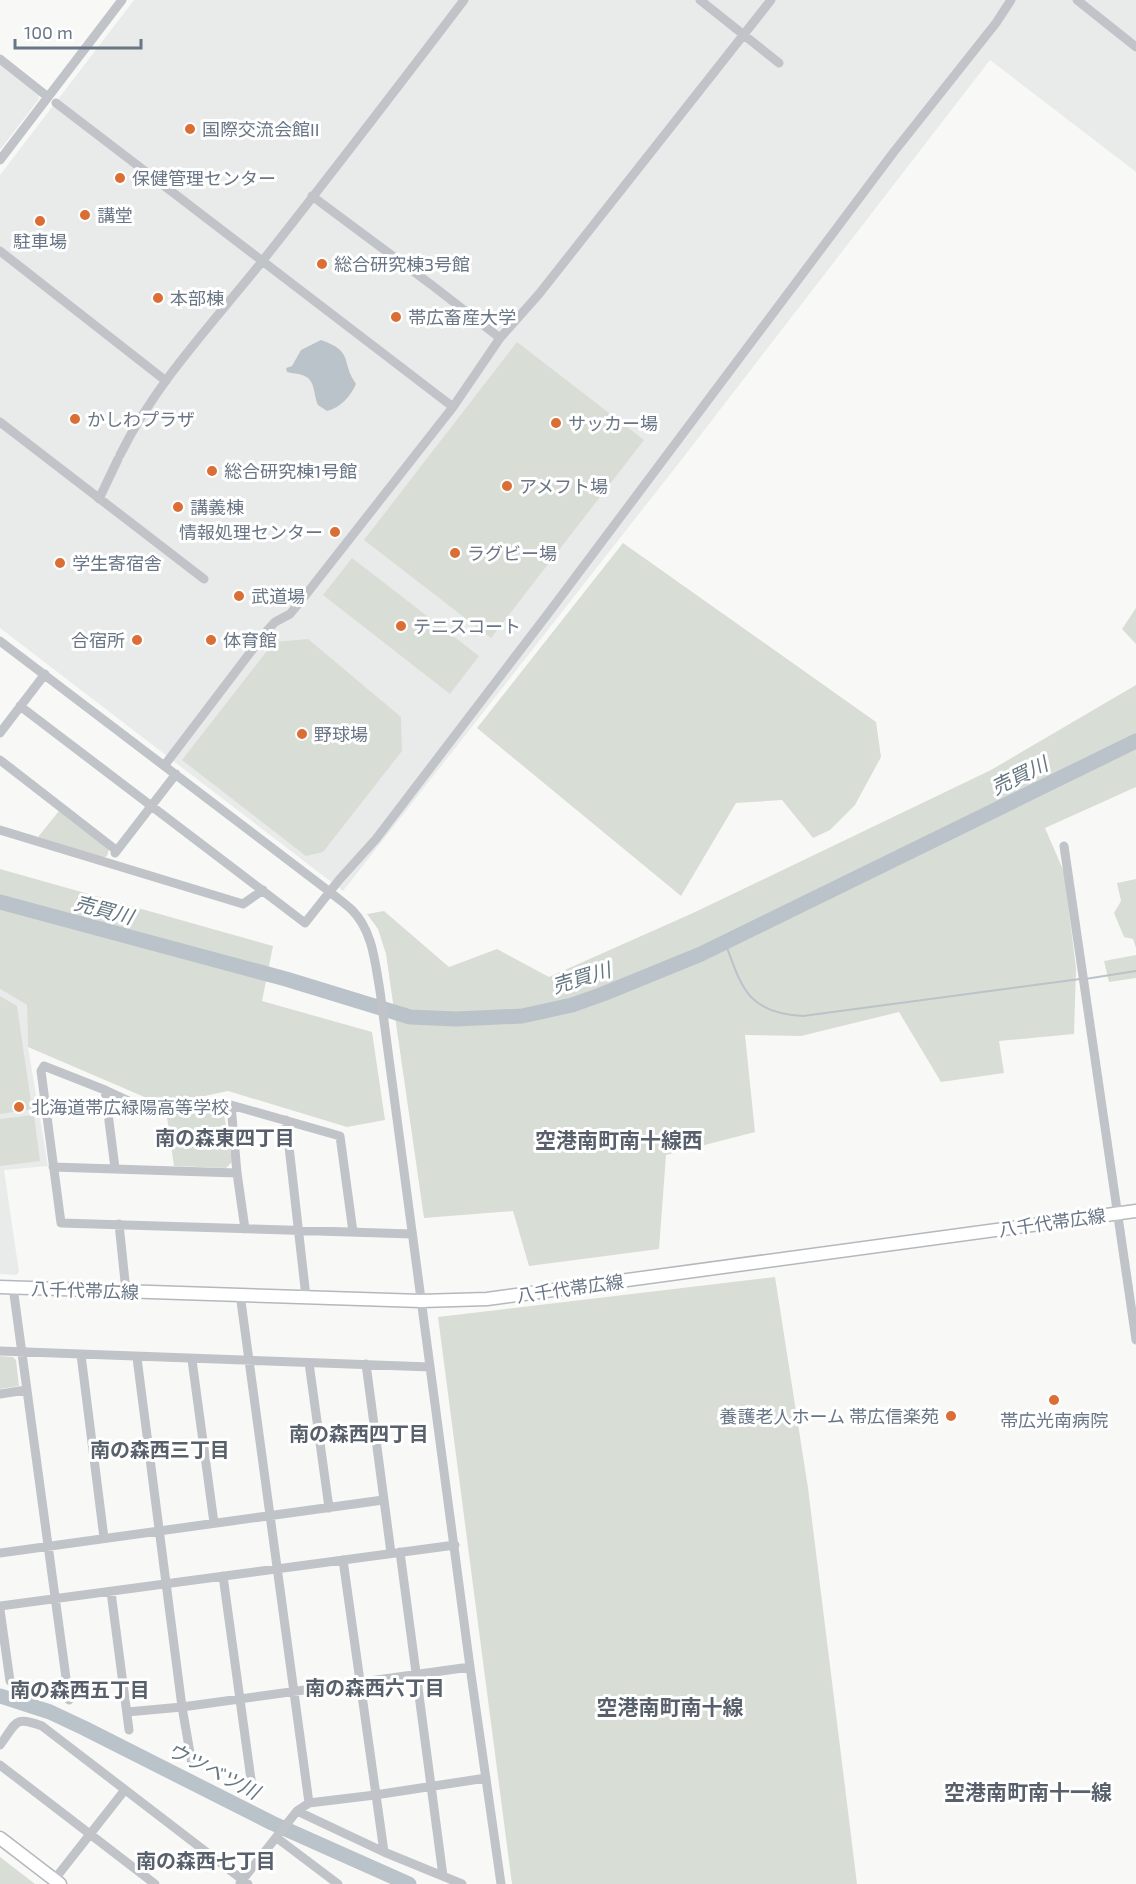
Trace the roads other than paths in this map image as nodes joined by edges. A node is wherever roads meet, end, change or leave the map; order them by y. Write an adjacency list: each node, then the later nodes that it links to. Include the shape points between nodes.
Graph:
1 (122, 0): 11 (street)
2 (464, 0): 13 (street)
3 (700, 0): 7 (street)
4 (771, 0): 7 (street)
5 (1011, 0): 35 (street, via 376,839)
6 (1077, 0): 8 (street)
7 (744, 35): 10 (street); 16 (street)
8 (1136, 47)
9 (0, 59): 11 (street)
10 (779, 63)
11 (52, 100): 12 (street); 15 (street)
12 (0, 160)
13 (312, 196): 15 (street); 16 (street)
14 (0, 251): 17 (street)
15 (262, 261): 17 (street); 18 (street)
16 (500, 338): 18 (street)
17 (166, 381): 20 (street, via 132,430)
18 (453, 407): 27 (street, via 290,614 265,633)
19 (0, 422): 20 (street)
20 (99, 499): 21 (street)
21 (204, 579)
22 (0, 641): 23 (street)
23 (45, 674): 24 (street); 27 (street)
24 (20, 706): 25 (street); 29 (street)
25 (0, 733)
26 (0, 760): 32 (street)
27 (164, 766): 28 (street)
28 (176, 774): 29 (street); 35 (street)
29 (151, 805): 32 (street); 34 (street)
30 (0, 830): 33 (street)
31 (1064, 846): 43 (street)
32 (116, 850): 33 (street)
33 (110, 863): 34 (street, via 243,904)
34 (262, 890): 35 (street, via 305,923)
35 (330, 892): 48 (street, via 353,911 373,948)
36 (105, 1090): 37 (street, via 155,1113); 39 (street, via 44,1066 41,1071); 40 (street)
37 (231, 1105): 38 (street); 41 (street)
38 (286, 1120): 46 (street); 47 (street, via 340,1136)
39 (53, 1167): 40 (street); 44 (street, via 61,1223)
40 (115, 1168): 41 (street)
41 (237, 1173): 45 (street)
42 (1136, 1211): 43 (main road, 八千代帯広線)
43 (1117, 1213): 53 (main road, 八千代帯広線, via 535,1293); 54 (street)
44 (119, 1224): 45 (street); 50 (street)
45 (245, 1229): 46 (street)
46 (299, 1230): 47 (street); 52 (street)
47 (352, 1232): 48 (street)
48 (412, 1234): 53 (street)
49 (6, 1287): 50 (main road, 八千代帯広線); 56 (street)
50 (126, 1291): 51 (main road, 八千代帯広線)
51 (240, 1294): 52 (main road, 八千代帯広線); 60 (street)
52 (306, 1297): 53 (main road, 八千代帯広線)
53 (421, 1301): 63 (street)
54 (1136, 1340)
55 (0, 1351): 56 (street)
56 (22, 1352): 57 (street); 64 (street)
57 (81, 1355): 58 (street); 71 (street)
58 (137, 1358): 59 (street); 70 (street)
59 (192, 1360): 60 (street); 69 (street)
60 (249, 1360): 61 (street); 68 (street)
61 (309, 1363): 62 (street); 67 (street)
62 (366, 1365): 63 (street); 66 (street)
63 (430, 1367): 72 (street)
64 (26, 1390): 65 (street); 73 (street)
65 (0, 1394)
66 (383, 1500): 67 (street); 75 (street)
67 (329, 1508): 68 (street)
68 (271, 1516): 69 (street); 77 (street)
69 (214, 1523): 70 (street)
70 (160, 1532): 71 (street); 79 (street)
71 (105, 1538): 73 (street)
72 (455, 1545): 75 (street); 83 (street)
73 (49, 1547): 74 (street); 81 (street)
74 (0, 1553)
75 (395, 1553): 76 (street); 84 (street)
76 (343, 1560): 77 (street); 86 (street)
77 (278, 1569): 78 (street); 87 (street)
78 (224, 1576): 79 (street); 88 (street)
79 (166, 1584): 80 (street); 90 (street)
80 (111, 1592): 81 (street); 91 (street)
81 (55, 1599): 82 (street); 89 (street)
82 (0, 1608): 85 (street)
83 (470, 1667): 84 (street); 96 (street)
84 (417, 1674): 86 (street); 97 (street)
85 (10, 1681)
86 (359, 1682): 87 (street); 100 (street)
87 (294, 1690): 88 (street); 101 (street)
88 (239, 1698): 90 (street); 99 (street)
89 (69, 1700)
90 (182, 1707): 91 (street); 94 (street)
91 (128, 1712): 92 (street)
92 (129, 1730)
93 (0, 1745): 98 (street, via 24,1719 42,1726)
94 (192, 1764)
95 (0, 1765): 103 (street)
96 (486, 1778): 97 (street); 113 (street)
97 (430, 1786): 100 (street); 107 (street)
98 (124, 1791): 103 (street); 109 (street)
99 (253, 1794)
100 (375, 1795): 101 (street); 106 (street)
101 (309, 1803): 102 (street)
102 (294, 1815): 104 (street); 106 (street)
103 (90, 1835): 108 (street); 110 (street)
104 (278, 1835): 109 (street); 111 (street)
105 (0, 1838): 108 (main road)
106 (384, 1852): 107 (street)
107 (443, 1876): 112 (street)
108 (57, 1882)
109 (243, 1883)
110 (155, 1884)
111 (338, 1884)
112 (462, 1884)
113 (501, 1884)

